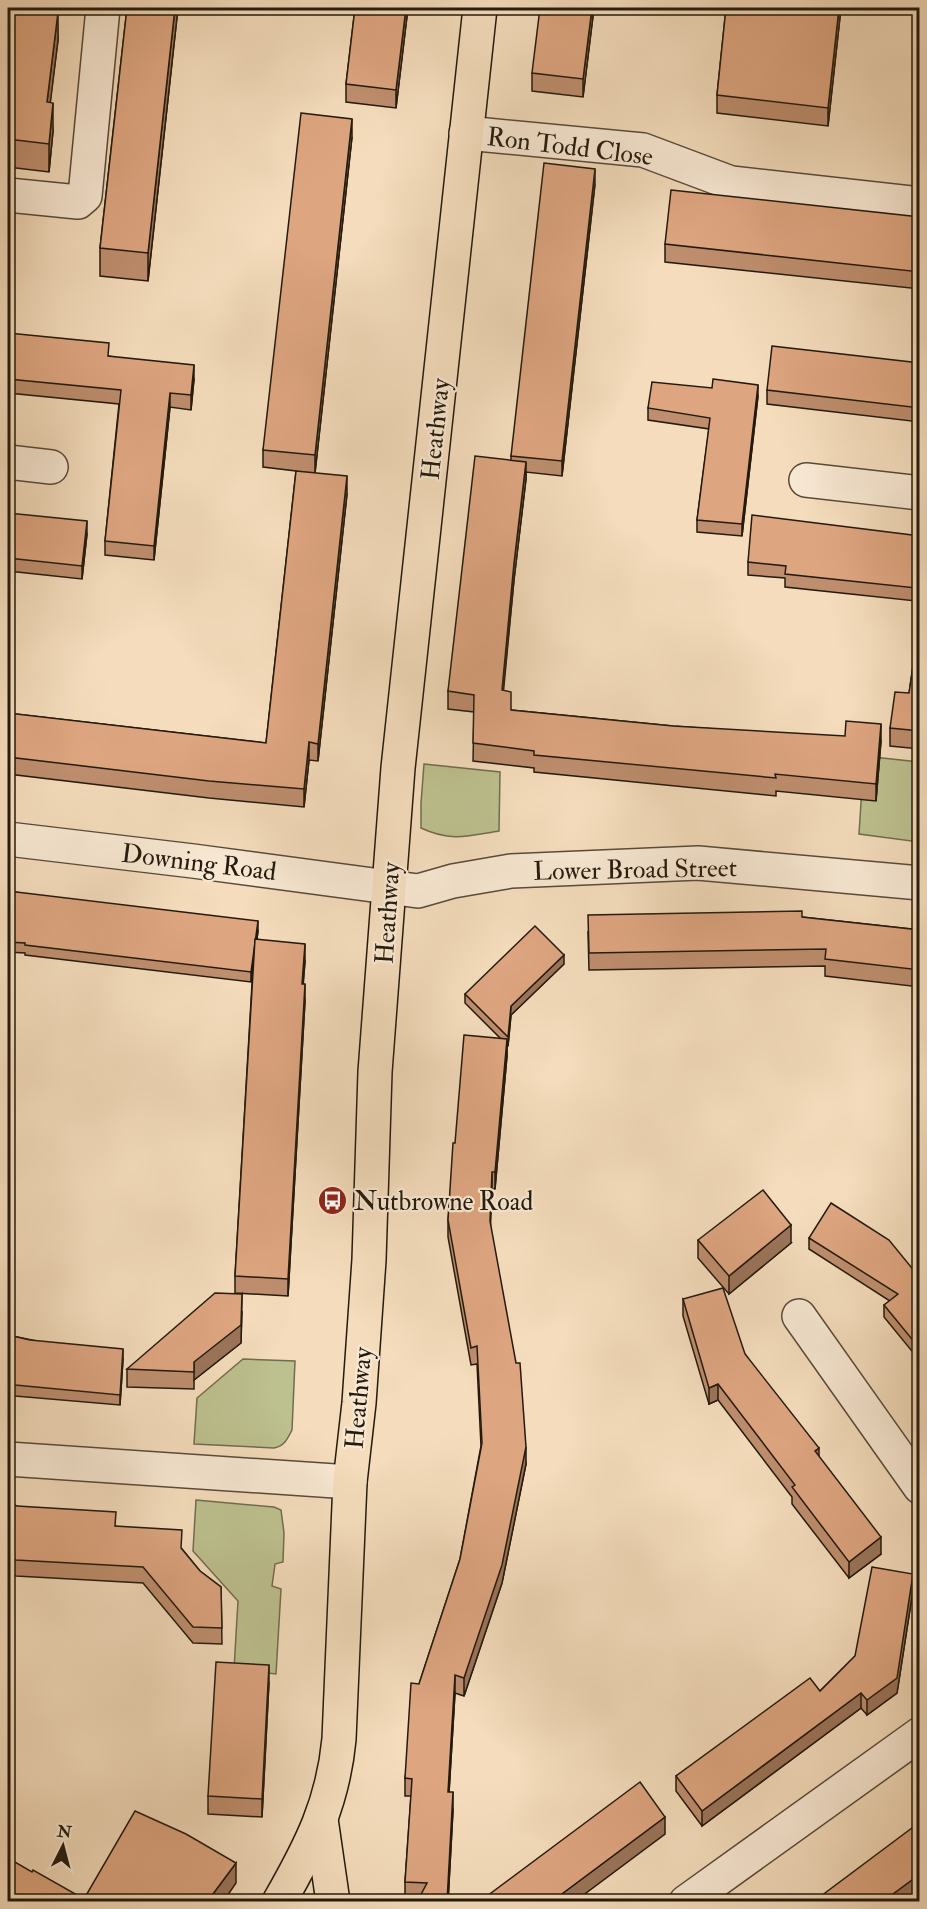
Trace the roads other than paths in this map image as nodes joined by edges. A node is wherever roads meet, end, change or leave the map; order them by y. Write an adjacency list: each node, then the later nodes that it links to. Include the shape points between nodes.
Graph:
1 (104, 8): 4 (street, via 85,196 78,202)
2 (480, 8): 3 (main road, Heathway)
3 (466, 133): 5 (street, Ron Todd Close, via 643,150 731,183); 12 (main road, Heathway)
4 (8, 195)
5 (920, 204)
6 (8, 462): 7 (street)
7 (51, 467)
8 (806, 480): 9 (street)
9 (920, 493)
10 (8, 839): 12 (street, Downing Road)
11 (920, 883): 12 (street, Lower Broad Street, via 698,863 512,871 418,891)
12 (389, 887): 15 (main road, Heathway, via 375,1072 369,1260)
13 (799, 1316): 16 (street)
14 (8, 1459): 15 (street)
15 (350, 1482): 18 (main road, Heathway, via 339,1739 336,1769)
16 (920, 1487)
17 (920, 1734): 21 (street)
18 (321, 1820): 19 (main road, Heathway); 20 (main road, Heathway)
19 (279, 1902)
20 (333, 1902)
21 (686, 1902)

